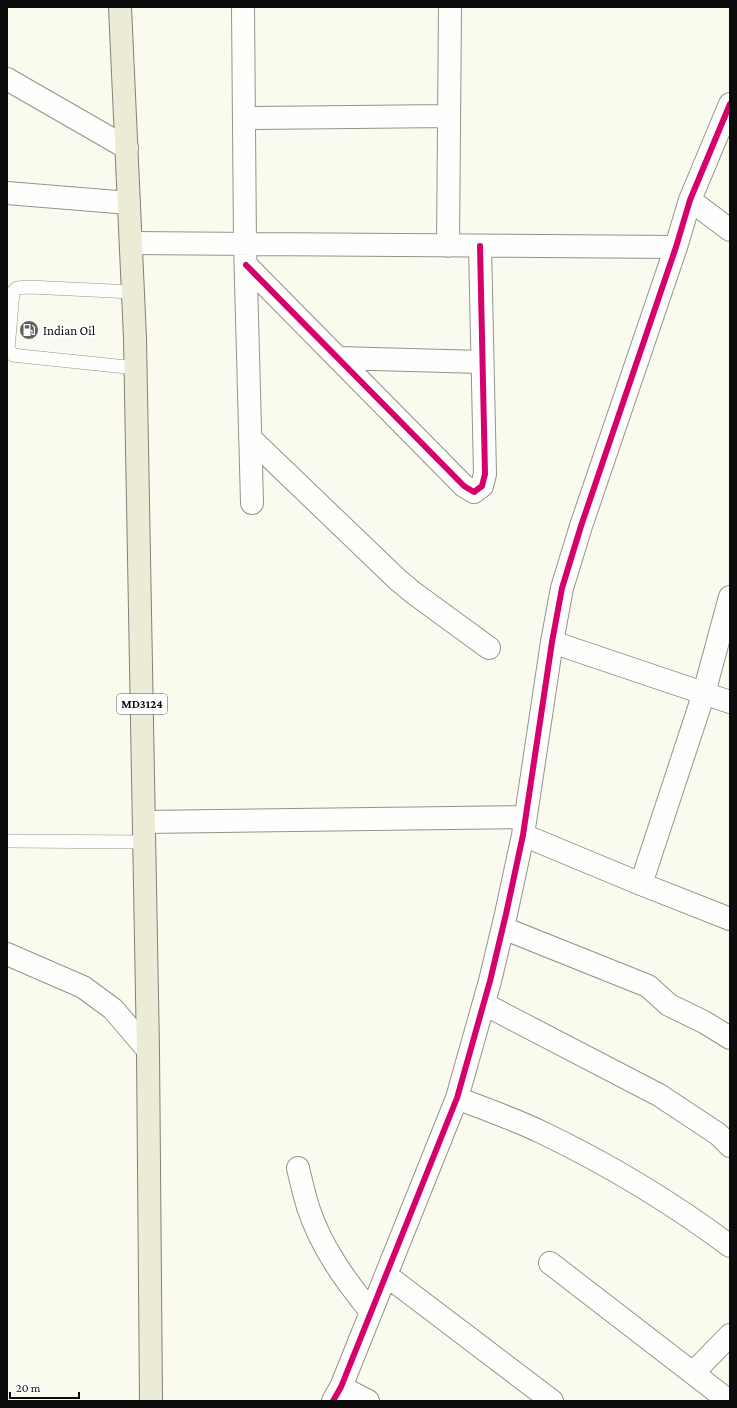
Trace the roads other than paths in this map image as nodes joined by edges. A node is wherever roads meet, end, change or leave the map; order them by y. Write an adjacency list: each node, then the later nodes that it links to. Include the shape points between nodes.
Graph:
1 (120, 7): 8 (main road, MD3124)
2 (243, 7): 7 (street)
3 (450, 7): 6 (street)
4 (7, 78): 8 (street)
5 (730, 104): 10 (street)
6 (449, 116): 7 (street); 14 (street)
7 (244, 118): 17 (street)
8 (127, 148): 11 (main road, MD3124)
9 (7, 193): 11 (street)
10 (690, 200): 12 (street); 16 (street)
11 (129, 203): 13 (main road, MD3124)
12 (730, 230)
13 (131, 243): 17 (street); 18 (main road, MD3124)
14 (448, 246): 15 (street); 17 (street)
15 (480, 246): 16 (street); 20 (street)
16 (676, 247): 25 (street, via 581,526 562,588)
17 (246, 255): 19 (street); 22 (street)
18 (133, 292): 21 (main road, MD3124); 21 (lane, via 18,288 13,292 8,349 12,355)
19 (338, 358): 20 (street); 20 (street, via 464,486 474,492 482,486 484,474)
20 (482, 362)
21 (136, 368): 30 (main road, MD3124)
22 (250, 438): 23 (street); 26 (street, via 398,580)
23 (252, 503)
24 (730, 596): 27 (street)
25 (552, 642): 27 (street); 29 (street)
26 (489, 648)
27 (704, 692): 28 (street); 32 (street)
28 (730, 702)
29 (524, 826): 30 (street); 32 (street); 34 (street)
30 (144, 832): 31 (lane); 38 (main road, MD3124)
31 (7, 841)
32 (641, 884): 33 (street)
33 (730, 919)
34 (503, 928): 36 (street); 37 (street, via 648,986 669,1005)
35 (7, 954): 38 (street, via 83,987 113,1009)
36 (484, 1004): 39 (street); 40 (street, via 659,1095 718,1134)
37 (730, 1038)
38 (148, 1050): 49 (main road, MD3124)
39 (457, 1098): 42 (street, via 540,1132 620,1173 697,1221); 44 (street)
40 (730, 1146)
41 (298, 1168): 45 (street, via 308,1208 324,1246 345,1280)
42 (730, 1246)
43 (550, 1263): 47 (street)
44 (386, 1275): 45 (street); 51 (street)
45 (371, 1312): 48 (street)
46 (730, 1335): 47 (street)
47 (693, 1373): 52 (street)
48 (337, 1394): 50 (street)
49 (151, 1401)
50 (368, 1401)
51 (552, 1401)
52 (729, 1401)

